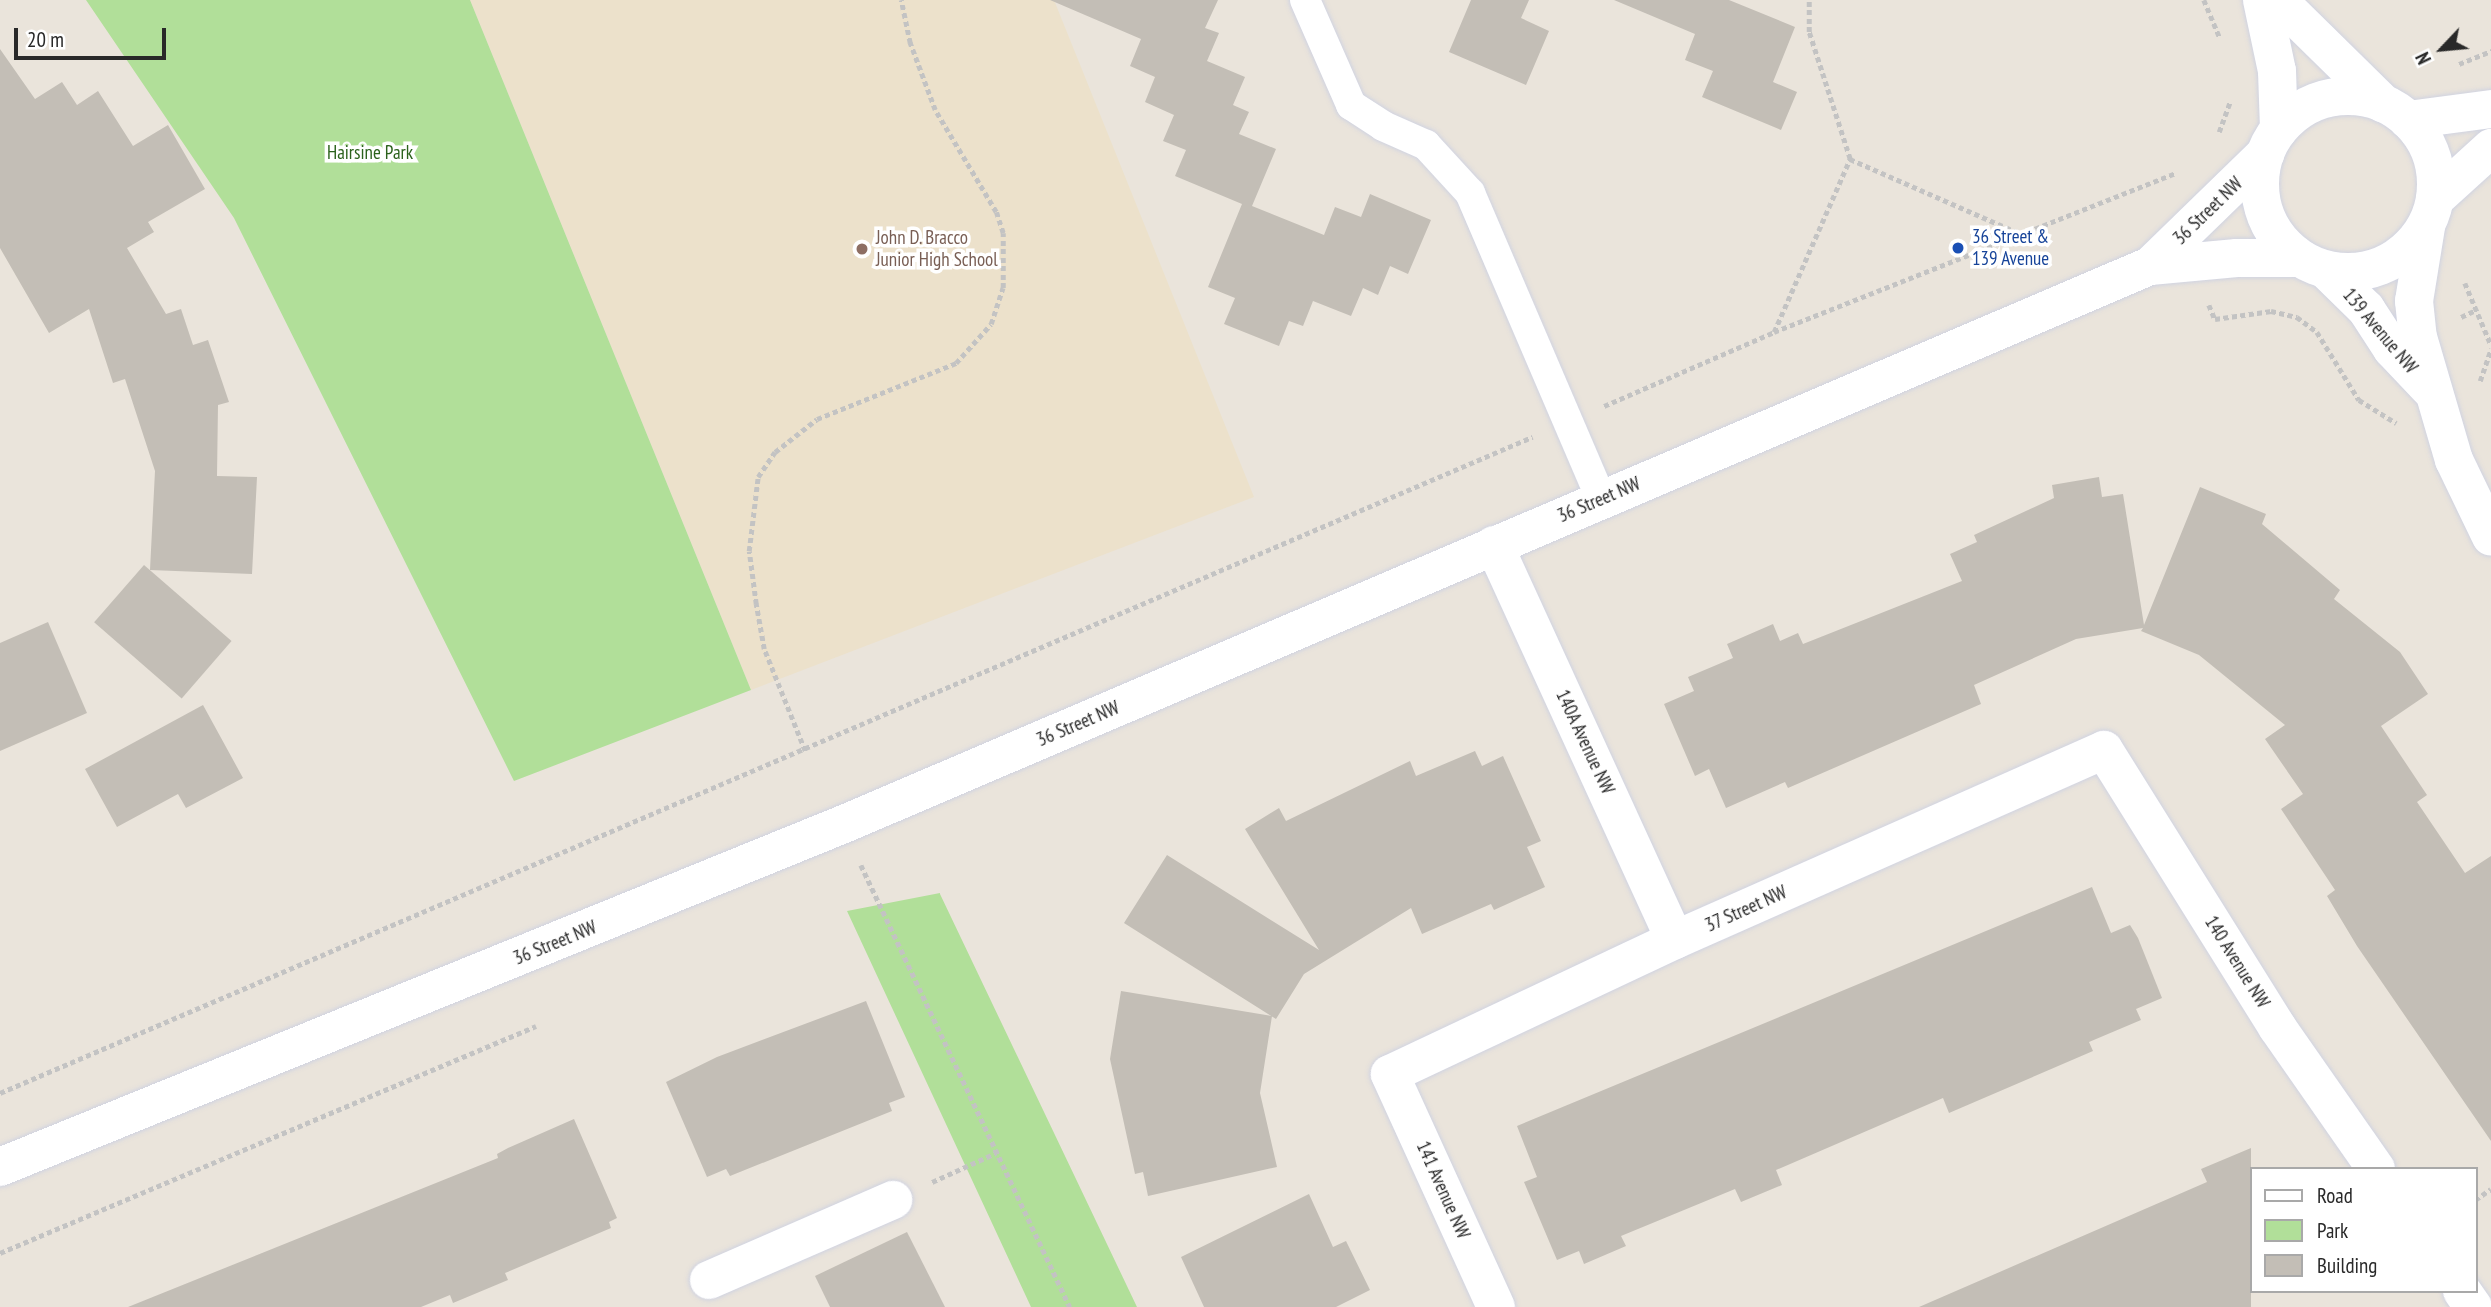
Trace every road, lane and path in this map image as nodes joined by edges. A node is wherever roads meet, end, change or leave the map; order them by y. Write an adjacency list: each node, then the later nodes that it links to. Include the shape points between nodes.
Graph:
1 (901, 0): 31 (path, via 910,43 935,110 996,212 1003,233 1003,288 991,324 956,363 817,419 775,452 758,477 749,551 756,604 764,649)
2 (1305, 0): 26 (lane, via 1351,105 1426,145 1469,193)
3 (1809, 0): 14 (path, via 1809,32)
4 (2204, 0): 7 (path)
5 (2262, 0): 12 (street, via 2277,71)
6 (2278, 0): 10 (street)
7 (2222, 43)
8 (2231, 97): 11 (path)
9 (2491, 109): 10 (street)
10 (2396, 112): 12 (street, via 2356,96 2327,99 2300,110); 16 (street, via 2426,142 2435,170)
11 (2216, 137)
12 (2272, 142): 18 (street, via 2260,183 2264,212 2278,238); 19 (street, 36 Street NW)
13 (2491, 148): 16 (street)
14 (1850, 159): 17 (path); 22 (path)
15 (2186, 168): 17 (path)
16 (2431, 213): 18 (street, via 2408,250 2383,266 2355,273); 24 (street, 139 Avenue NW, via 2414,301 2418,337)
17 (2021, 234): 22 (path)
18 (2312, 264): 19 (street, 36 Street NW, via 2237,258); 24 (street, 139 Avenue NW, via 2366,309 2392,349)
19 (2150, 266): 27 (street, 36 Street NW)
20 (2463, 273): 23 (path)
21 (2205, 295): 25 (path, via 2215,319 2271,311 2297,317 2318,332)
22 (1774, 332): 26 (path)
23 (2491, 345)
24 (2434, 393): 28 (street, 139 Avenue NW, via 2454,460)
25 (2359, 400)
26 (1568, 421): 27 (lane); 31 (path)
27 (1601, 499): 29 (street, 36 Street NW)
28 (2491, 537)
29 (1494, 545): 33 (street, 140A Avenue NW); 38 (street, 36 Street NW, via 844,824)
30 (2104, 750): 33 (street, 37 Street NW); 39 (street, 140 Avenue NW, via 2277,1027)
31 (805, 751): 36 (path)
32 (859, 861): 37 (path)
33 (1675, 940): 35 (street, 37 Street NW)
34 (536, 1026): 41 (path)
35 (1390, 1074): 44 (street, 141 Avenue NW)
36 (0, 1093)
37 (996, 1153): 40 (path); 43 (path)
38 (0, 1167)
39 (2375, 1167)
40 (893, 1200): 42 (street)
41 (0, 1253)
42 (709, 1280)
43 (1070, 1307)
44 (1496, 1307)

